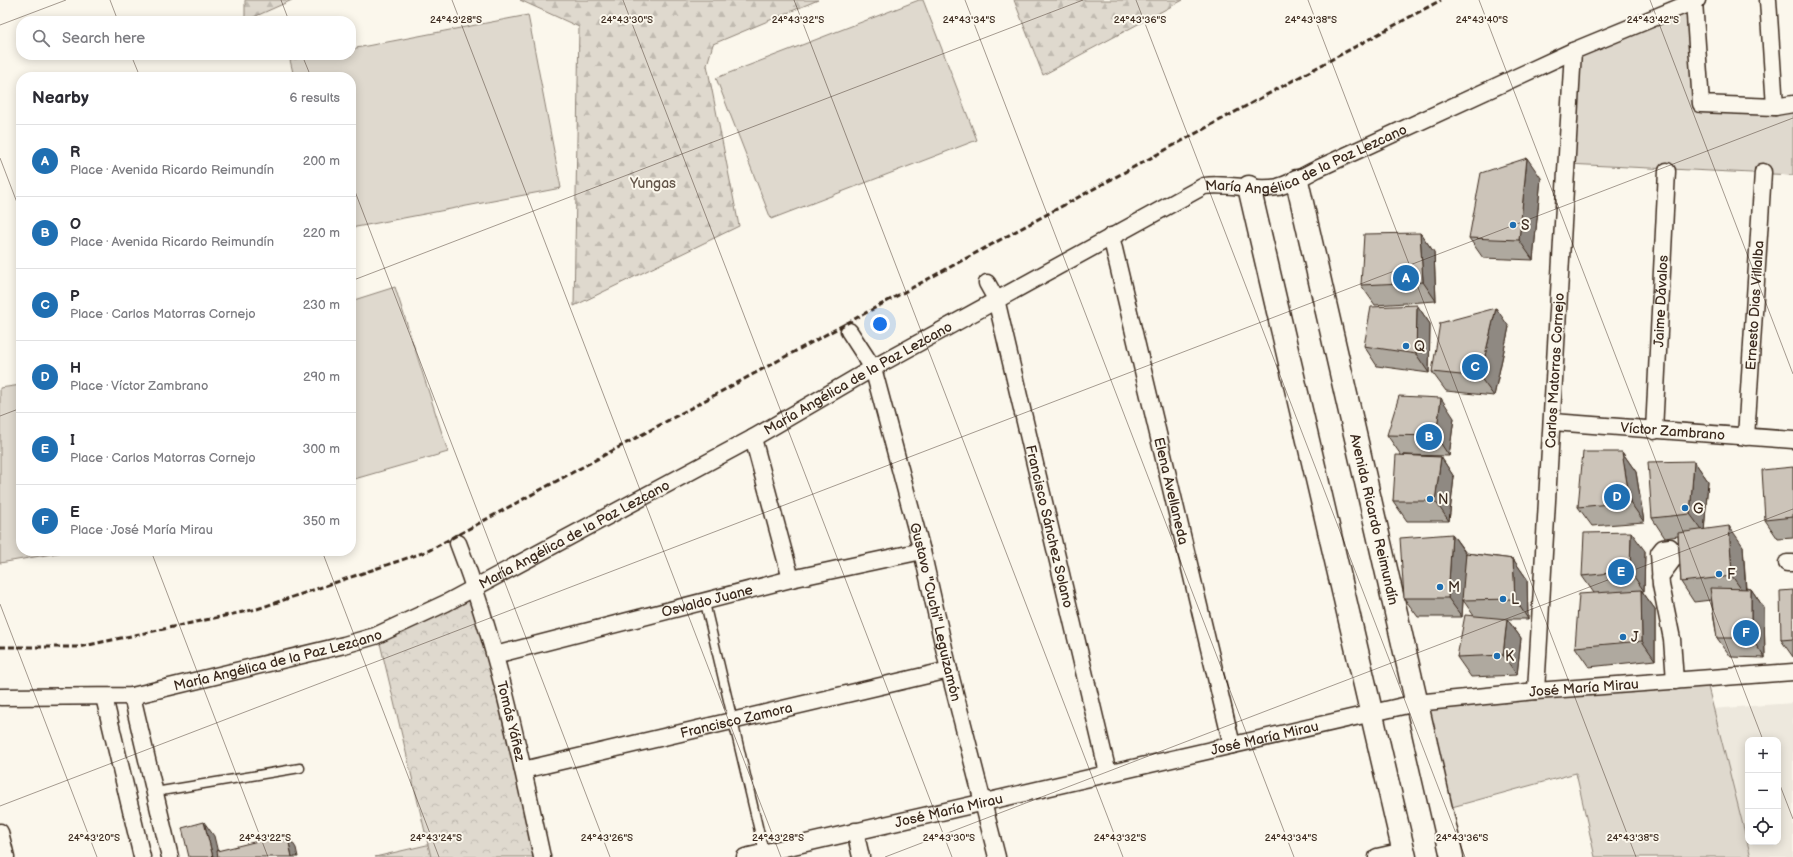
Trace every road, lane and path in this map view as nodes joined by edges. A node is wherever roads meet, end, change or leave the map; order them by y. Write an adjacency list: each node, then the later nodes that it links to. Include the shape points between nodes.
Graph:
1 (1768, 0): 5 (street)
2 (1695, 1): 3 (street, María Angélica de la Paz Lezcano); 5 (street, via 1701,104)
3 (1573, 51): 8 (street, María Angélica de la Paz Lezcano, via 1317,169); 15 (street, Carlos Matorras Cornejo)
4 (1793, 104): 5 (street)
5 (1775, 107)
6 (1667, 171): 16 (street, Jaime Dávalos)
7 (1763, 172): 18 (street, Ernesto Dias Villalba)
8 (1297, 181): 9 (street, María Angélica de la Paz Lezcano, via 1277,187); 34 (street, Avenida Ricardo Reimundín)
9 (1249, 187): 10 (street, María Angélica de la Paz Lezcano, via 1216,184 1204,186); 35 (street)
10 (1111, 236): 12 (street, María Angélica de la Paz Lezcano); 37 (street, Elena Avellaneda)
11 (987, 282): 12 (street, Francisco Sánchez Solano)
12 (996, 299): 14 (street, María Angélica de la Paz Lezcano); 40 (street, Francisco Sánchez Solano)
13 (849, 331): 14 (street, Gustavo "Cuchi" Leguizamón)
14 (873, 368): 17 (street, María Angélica de la Paz Lezcano); 21 (street, Gustavo "Cuchi" Leguizamón)
15 (1553, 422): 16 (street, Víctor Zambrano); 30 (street, Carlos Matorras Cornejo)
16 (1654, 431): 18 (street, Víctor Zambrano)
17 (753, 438): 23 (street); 24 (street, María Angélica de la Paz Lezcano)
18 (1746, 438): 19 (street, Víctor Zambrano)
19 (1793, 440)
20 (458, 543): 24 (street, Tomás Yáñez)
21 (922, 551): 23 (street, Osvaldo Juane); 27 (street, Gustavo "Cuchi" Leguizamón)
22 (1660, 577): 29 (street, via 1672,639)
23 (791, 579): 25 (street, Osvaldo Juane)
24 (475, 587): 26 (street, Tomás Yáñez); 31 (street, María Angélica de la Paz Lezcano, via 359,641)
25 (705, 602): 26 (street, Osvaldo Juane); 36 (lane)
26 (495, 655): 39 (street, Tomás Yáñez)
27 (949, 670): 36 (street, Francisco Zamora); 42 (street, Gustavo "Cuchi" Leguizamón)
28 (1793, 672): 29 (street, José María Mirau)
29 (1675, 681): 30 (street, José María Mirau)
30 (1536, 691): 34 (street, José María Mirau)
31 (132, 696): 33 (street, María Angélica de la Paz Lezcano); 41 (street)
32 (0, 697): 33 (street, María Angélica de la Paz Lezcano)
33 (104, 697): 47 (street)
34 (1416, 703): 35 (street, José María Mirau); 55 (street, Avenida Ricardo Reimundín)
35 (1372, 712): 37 (street, José María Mirau); 46 (street)
36 (733, 720): 39 (street, Francisco Zamora); 45 (lane)
37 (1232, 745): 40 (street, José María Mirau)
38 (300, 768): 41 (lane)
39 (523, 770): 50 (street, Tomás Yáñez)
40 (1108, 773): 42 (street, José María Mirau)
41 (155, 792): 49 (street)
42 (984, 802): 44 (street, José María Mirau); 53 (street, Gustavo "Cuchi" Leguizamón)
43 (0, 832): 48 (street)
44 (855, 832): 45 (street, José María Mirau); 52 (street)
45 (764, 852): 51 (street, José María Mirau)
46 (1405, 854): 54 (street)
47 (137, 856)
48 (6, 857)
49 (170, 857)
50 (542, 857)
51 (745, 857)
52 (862, 857)
53 (998, 857)
54 (1377, 857)
55 (1452, 857)

